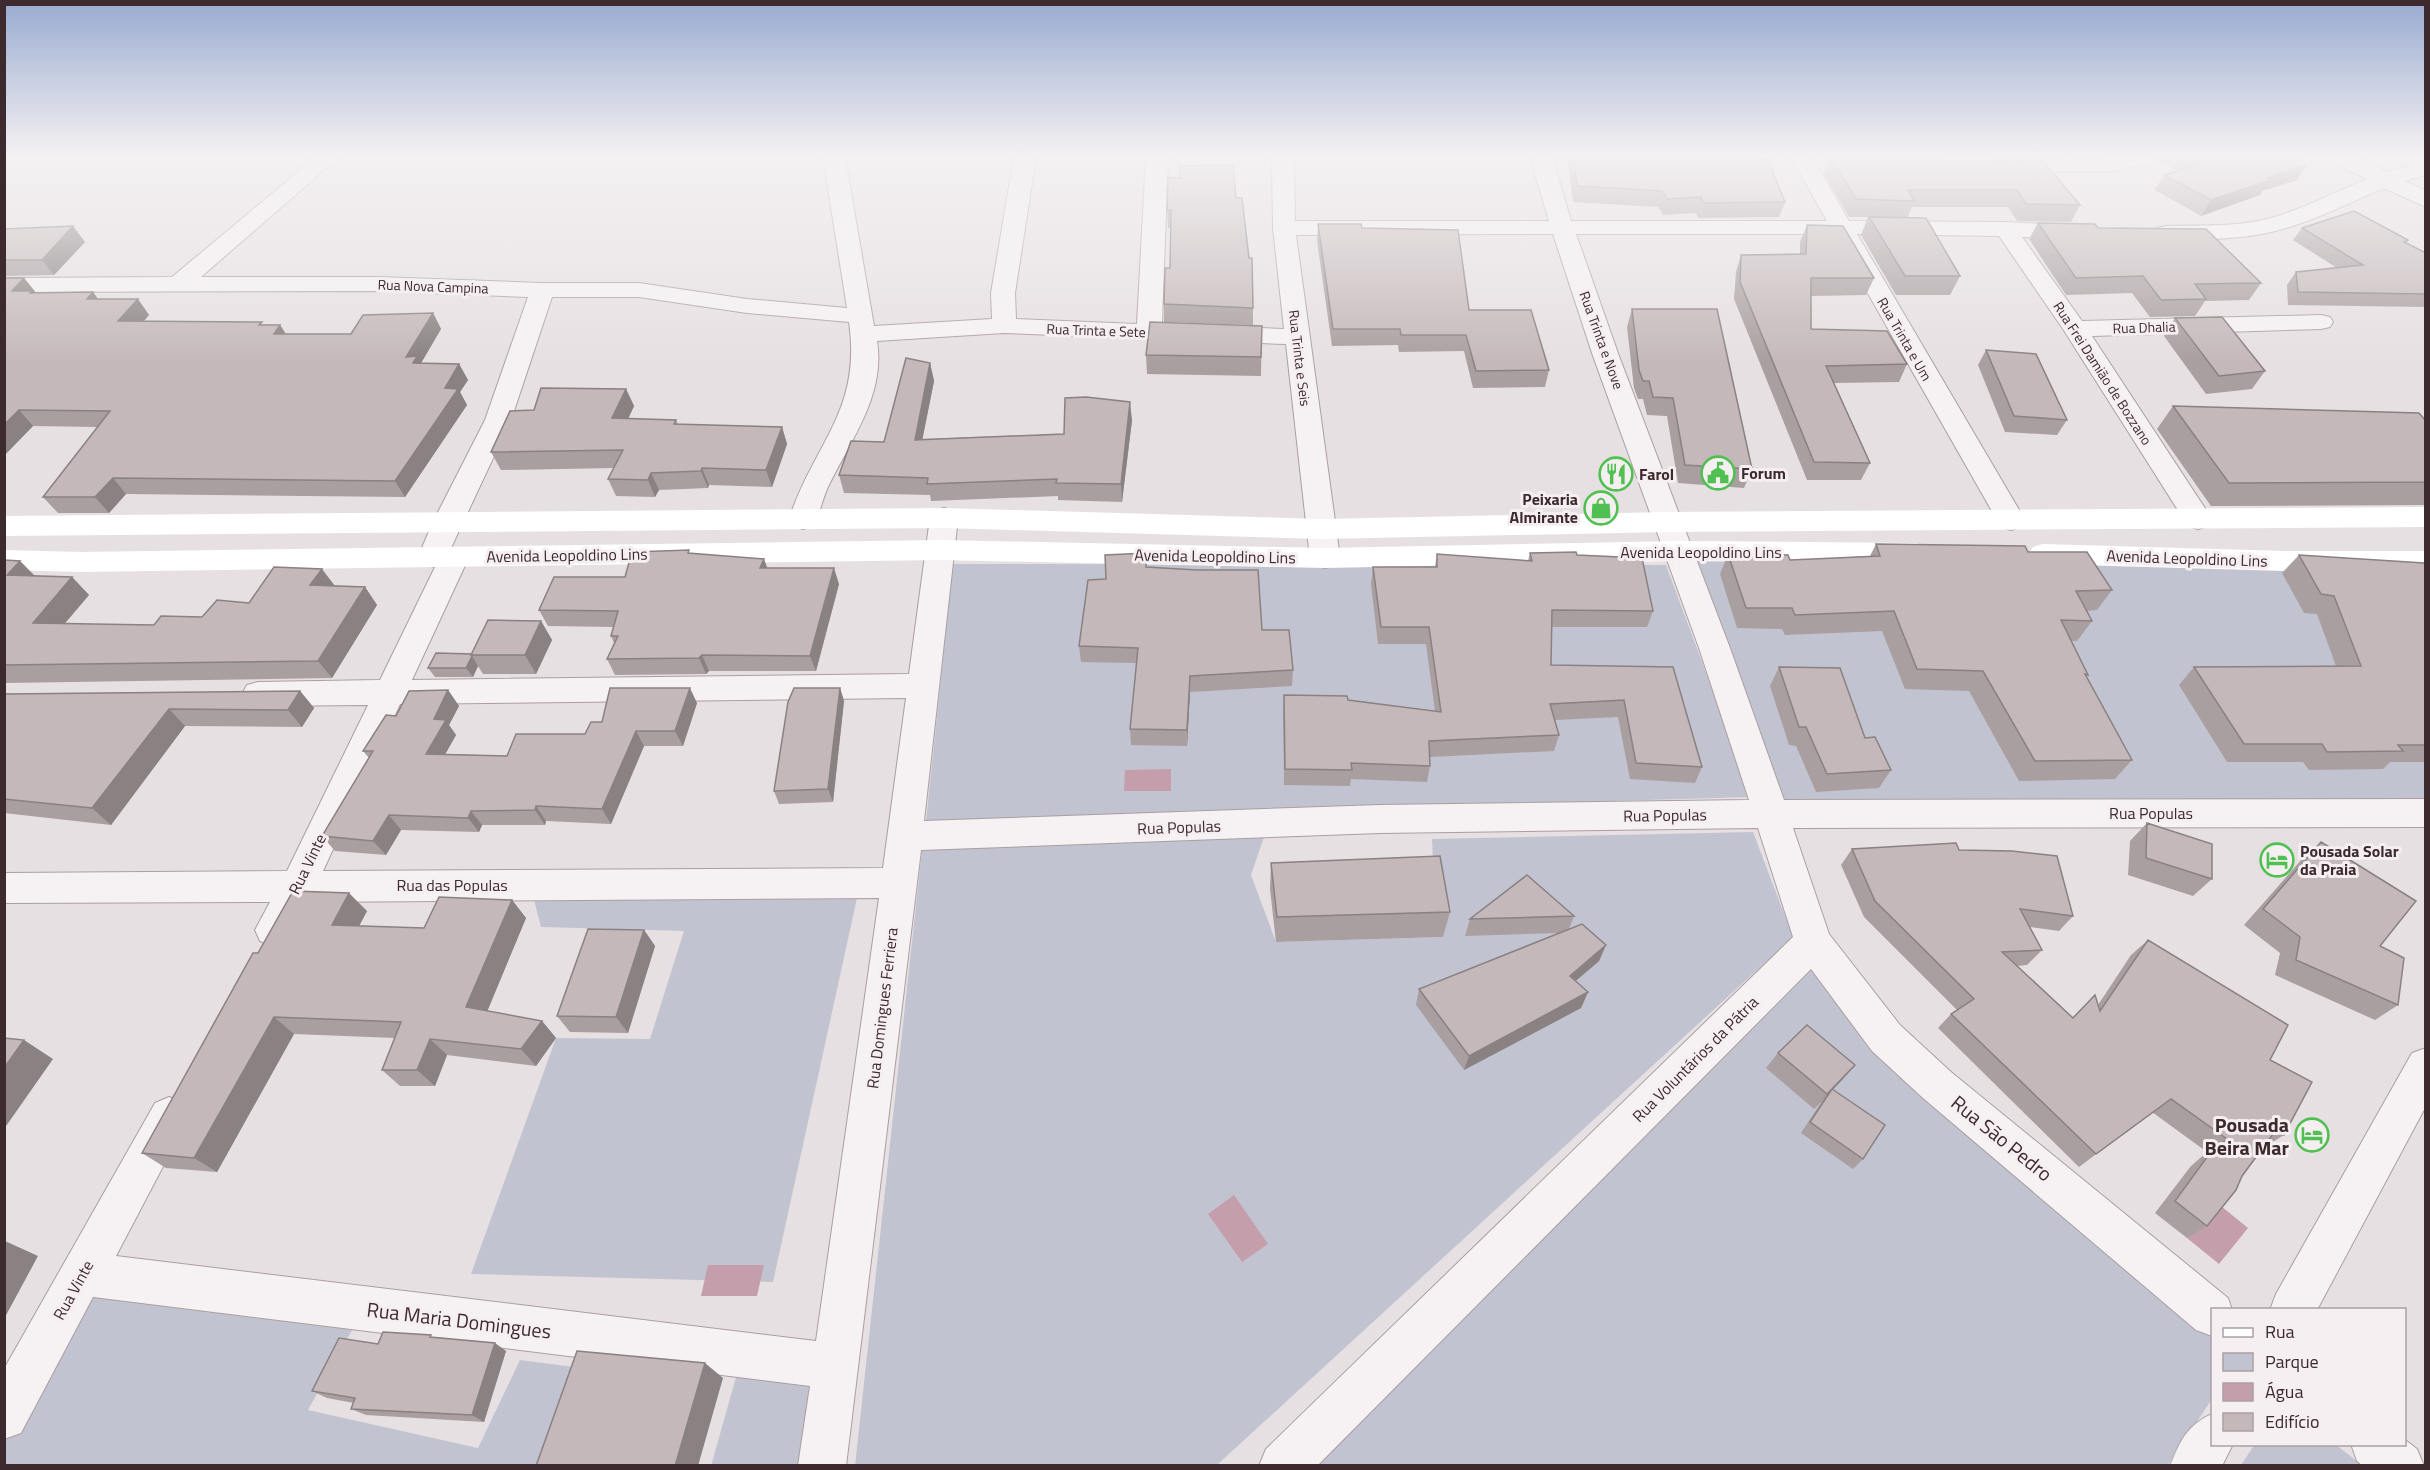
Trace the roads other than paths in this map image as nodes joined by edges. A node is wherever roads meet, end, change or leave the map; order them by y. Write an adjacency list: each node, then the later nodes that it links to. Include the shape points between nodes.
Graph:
1 (248, 226): 13 (street)
2 (845, 226): 17 (street)
3 (1014, 226): 18 (street, via 1003,292)
4 (1154, 226): 20 (street)
5 (1560, 226): 9 (street, Rua Trinta e Nove)
6 (1839, 226): 9 (street); 10 (street); 25 (street, Rua Trinta e Um)
7 (2268, 226): 12 (street, via 2230,231)
8 (1284, 228): 9 (street); 21 (street, Rua Trinta e Seis)
9 (1561, 229): 30 (street, Rua Trinta e Nove)
10 (2004, 229): 11 (street); 19 (street, Rua Frei Damião de Bozzano)
11 (2098, 232)
12 (2145, 233)
13 (180, 283): 14 (street, Rua Nova Campina); 15 (street, Rua Nova Campina)
14 (4, 285)
15 (542, 290): 17 (street, Rua Nova Campina, via 639,290); 31 (street, Rua Vinte, via 516,372)
16 (2321, 322): 19 (street, Rua Dhalia)
17 (861, 325): 18 (street, Rua Trinta e Sete); 23 (street, via 865,346 860,392)
18 (1004, 326): 20 (street, Rua Trinta e Sete)
19 (2075, 329): 24 (street, Rua Frei Damião de Bozzano)
20 (1149, 333): 21 (street, Rua Trinta e Sete)
21 (1297, 338): 28 (street, Rua Trinta e Seis)
22 (2426, 517): 24 (main road, Avenida Leopoldino Lins)
23 (803, 519): 29 (main road, Avenida Leopoldino Lins); 31 (main road, Avenida Leopoldino Lins)
24 (2198, 519): 25 (main road, Avenida Leopoldino Lins)
25 (2011, 520): 30 (main road, Avenida Leopoldino Lins)
26 (108, 525): 27 (main road, Avenida Leopoldino Lins); 31 (main road, Avenida Leopoldino Lins); 37 (main road)
27 (4, 526)
28 (1322, 529): 29 (main road, Avenida Leopoldino Lins); 30 (main road, Avenida Leopoldino Lins); 34 (street, Rua Trinta e Seis)
29 (941, 534): 31 (main road, Avenida Leopoldino Lins); 34 (main road, Avenida Leopoldino Lins); 38 (street, Rua Domingues Ferriera)
30 (1674, 537): 32 (main road, Avenida Leopoldino Lins); 34 (main road, Avenida Leopoldino Lins); 42 (street)
31 (444, 545): 37 (main road, Avenida Leopoldino Lins); 39 (street, Rua Vinte)
32 (1938, 553)
33 (2020, 554): 36 (main road, Avenida Leopoldino Lins)
34 (1325, 558)
35 (4, 560): 37 (main road, Avenida Leopoldino Lins)
36 (2426, 561)
37 (81, 562)
38 (922, 686): 39 (street); 43 (street, Rua Domingues Ferriera)
39 (390, 692): 40 (street); 45 (street, Rua Vinte)
40 (226, 694)
41 (2426, 813): 42 (street, Rua Populas)
42 (1772, 814): 43 (street, Rua Populas, via 1380,819); 47 (street)
43 (905, 836): 44 (street, Rua Domingues Ferriera)
44 (899, 883): 45 (street, Rua das Populas); 54 (street, Rua Domingues Ferriera)
45 (297, 886): 46 (street, Rua das Populas); 48 (street, Rua Vinte)
46 (4, 888)
47 (1813, 942): 53 (street, Rua São Pedro, via 1886,1038); 59 (street, Rua Voluntários da Pátria)
48 (257, 960)
49 (2426, 1066): 52 (street)
50 (187, 1085): 51 (street, Rua Vinte)
51 (82, 1274): 54 (street, Rua Maria Domingues); 55 (street, Rua Vinte)
52 (2293, 1308)
53 (2211, 1313)
54 (836, 1366): 58 (street, Rua Domingues Ferriera)
55 (4, 1416)
56 (2211, 1440): 60 (street)
57 (2376, 1446): 61 (street)
58 (822, 1466)
59 (1283, 1466)
60 (2194, 1466)
61 (2400, 1466)

